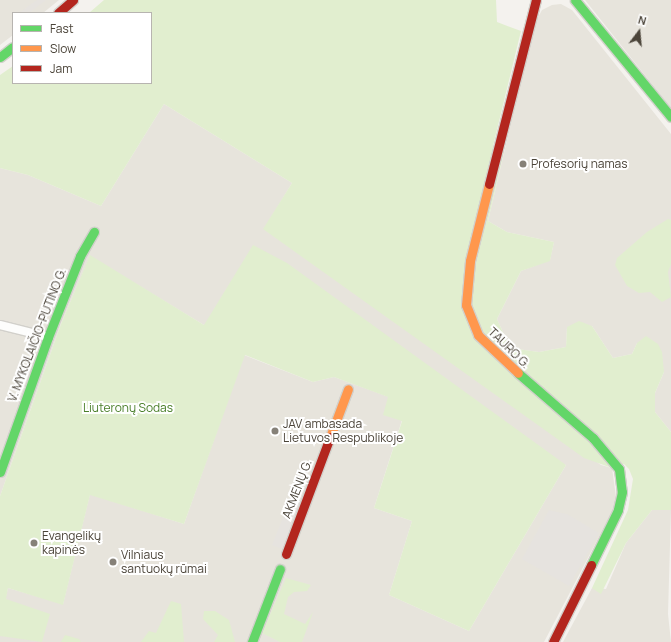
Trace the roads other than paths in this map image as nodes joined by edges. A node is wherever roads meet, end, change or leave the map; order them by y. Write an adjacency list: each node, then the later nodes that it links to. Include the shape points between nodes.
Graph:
1 (73, 0): 4 (main road)
2 (536, 0): 16 (main road, TAURO G., via 470,261 466,305 478,336 493,352 593,438 619,469 622,492 618,510)
3 (575, 0): 7 (main road)
4 (59, 12)
5 (12, 48): 6 (main road)
6 (0, 57)
7 (671, 117)
8 (94, 232): 10 (main road, V. MYKOLAIČIO-PUTINO G., via 80,256)
9 (0, 326): 10 (street)
10 (48, 337): 12 (main road, V. MYKOLAIČIO-PUTINO G.)
11 (348, 389): 13 (main road, AKMENŲ G.)
12 (0, 472)
13 (286, 554)
14 (280, 569): 15 (main road)
15 (252, 642)
16 (553, 642)

